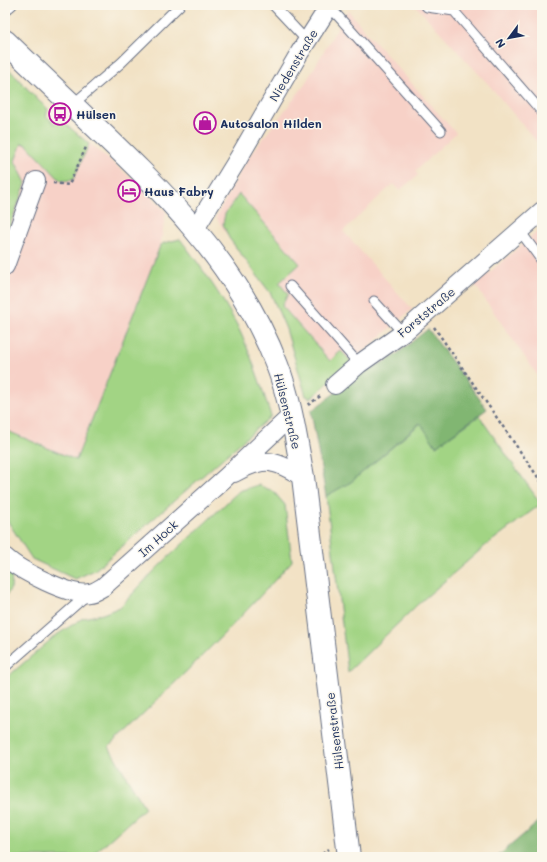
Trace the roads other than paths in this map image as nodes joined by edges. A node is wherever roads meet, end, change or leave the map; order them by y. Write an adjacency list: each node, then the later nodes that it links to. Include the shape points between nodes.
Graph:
1 (12, 5): 6 (lane)
2 (180, 5): 9 (lane, via 121,63)
3 (273, 5): 8 (lane)
4 (330, 5): 8 (street, Niedenstraße); 11 (lane)
5 (425, 5): 10 (lane, via 454,11)
6 (5, 10)
7 (5, 41): 9 (main road, Hülsenstraße)
8 (307, 41): 14 (street, Niedenstraße)
9 (72, 105): 14 (main road, Hülsenstraße, via 166,196)
10 (542, 112)
11 (441, 131)
12 (36, 181): 17 (street)
13 (541, 213): 15 (street, Forststraße)
14 (195, 229): 23 (main road, Hülsenstraße, via 251,309)
15 (520, 231): 16 (lane); 20 (street, Forststraße)
16 (542, 261)
17 (5, 266)
18 (290, 286): 21 (lane)
19 (374, 301): 20 (lane)
20 (403, 333): 21 (street, Forststraße)
21 (359, 364): 22 (street, Forststraße)
22 (335, 385)
23 (299, 411): 24 (main road, Hülsenstraße); 25 (street, Im Hock)
24 (303, 477): 25 (street, Im Hock, via 269,461 246,466); 29 (main road, Hülsenstraße)
25 (225, 478): 27 (street, Im Hock, via 103,587)
26 (5, 557): 27 (street, via 28,574 74,592)
27 (89, 593): 28 (lane, Im Hock)
28 (5, 667)
29 (349, 857)

